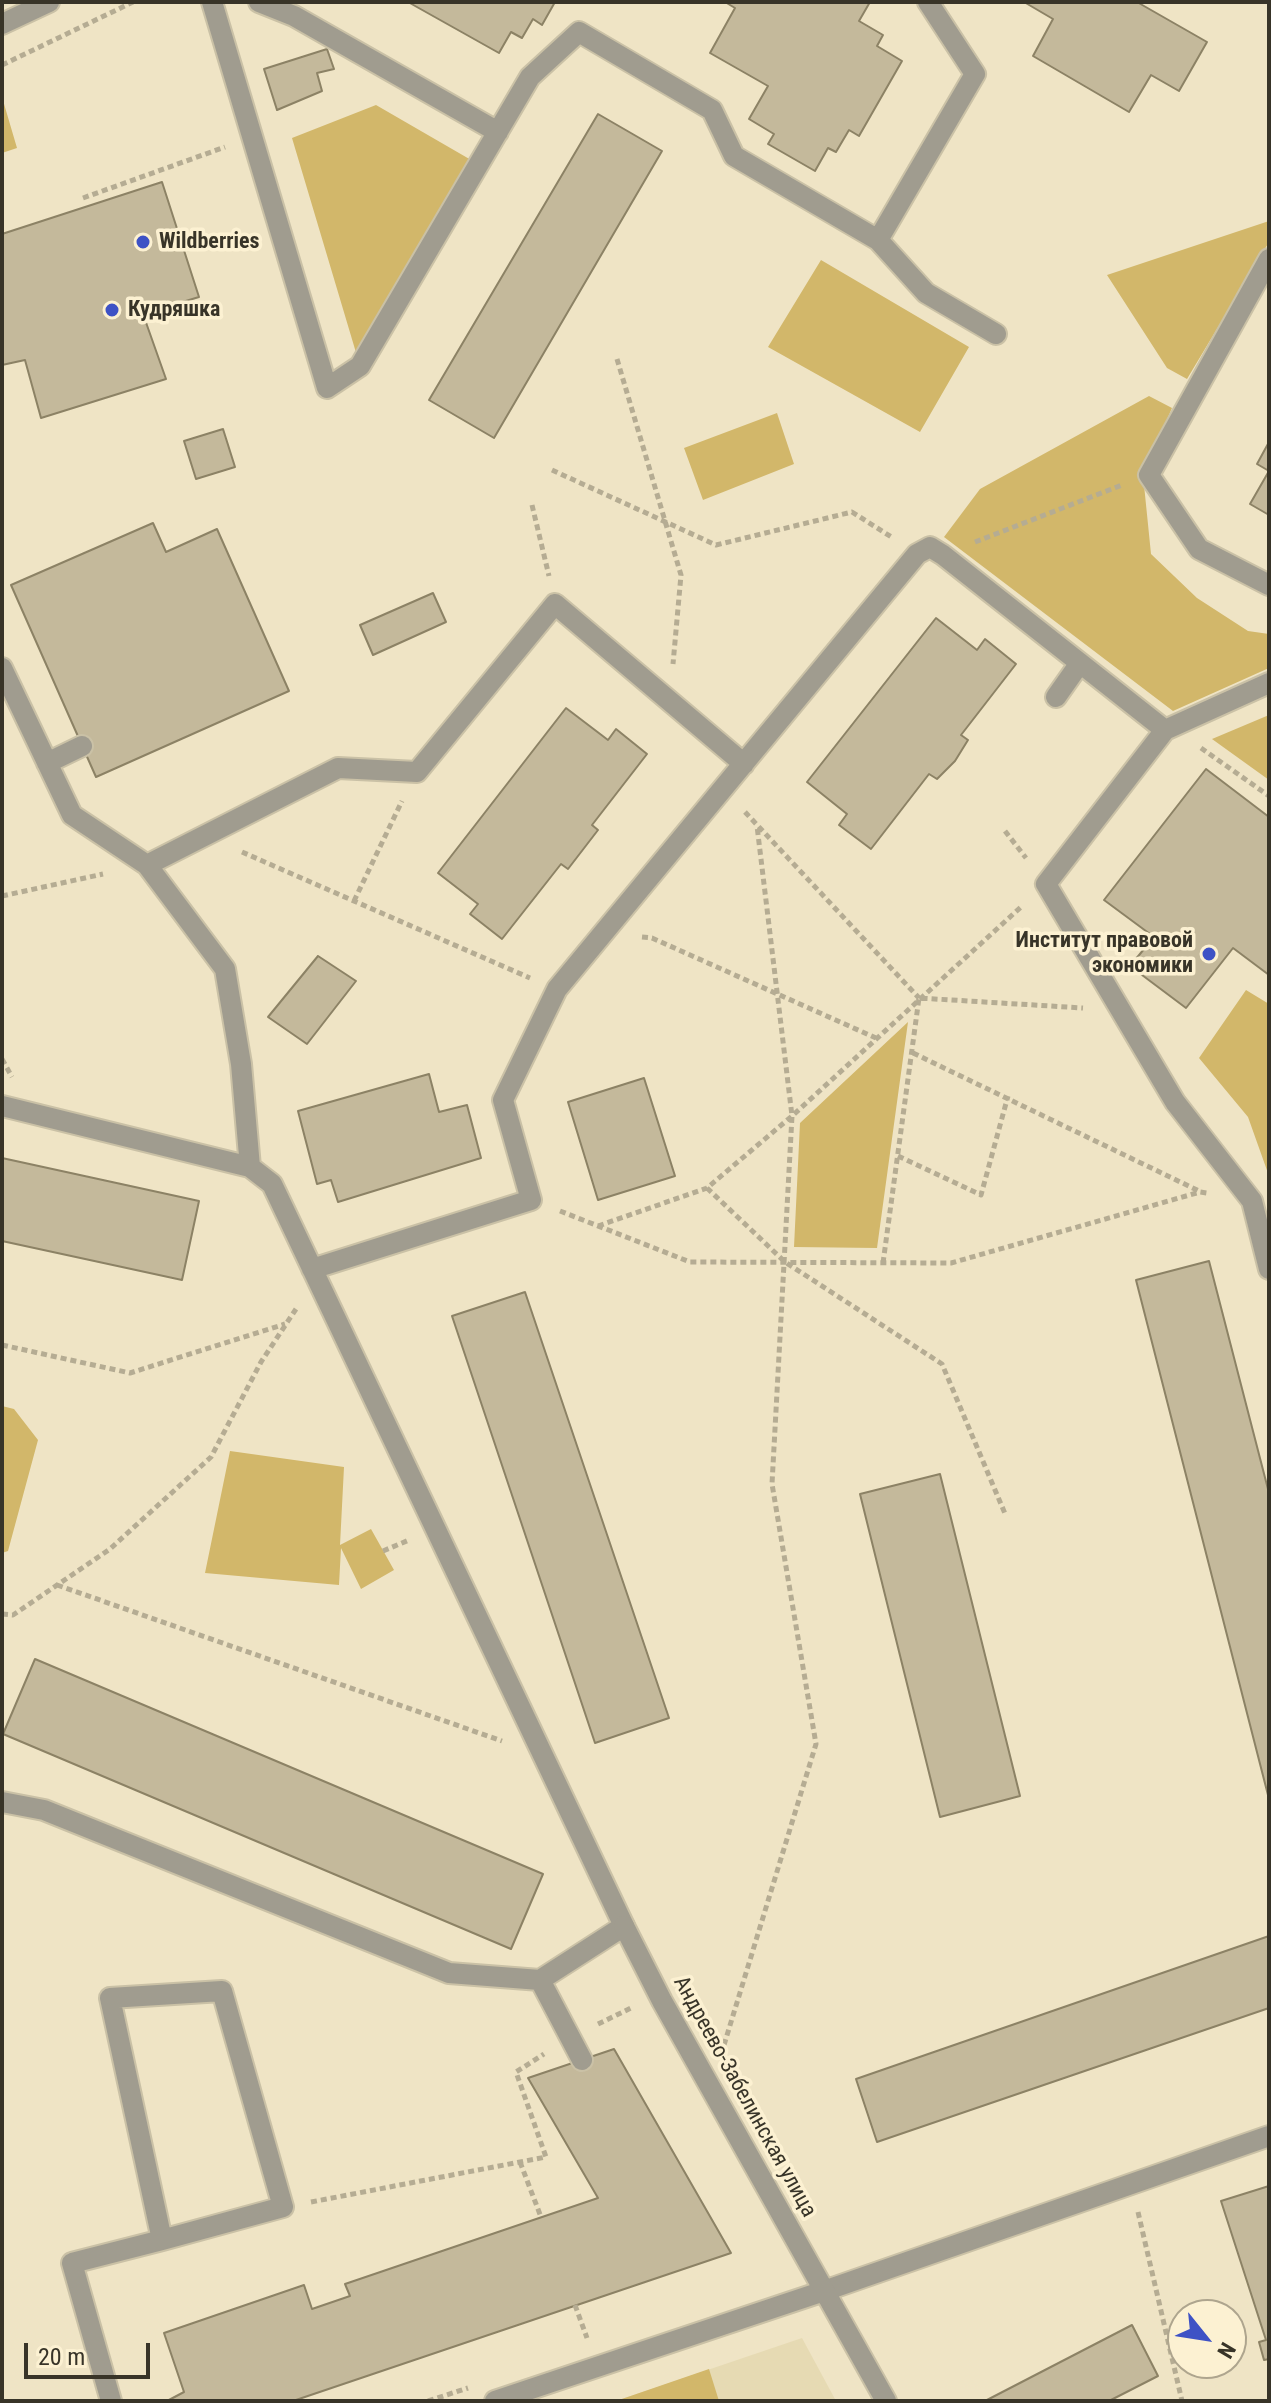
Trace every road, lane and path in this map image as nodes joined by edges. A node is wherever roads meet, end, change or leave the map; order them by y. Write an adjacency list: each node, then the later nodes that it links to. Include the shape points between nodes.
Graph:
1 (49, 2): 6 (street)
2 (133, 2): 7 (path)
3 (212, 2): 9 (street)
4 (259, 2): 8 (street, via 294,16)
5 (928, 2): 11 (street, via 975,74)
6 (2, 24)
7 (2, 65)
8 (498, 132): 9 (street, via 360,366 327,388); 11 (street, via 530,77 579,32 712,110 734,156)
9 (252, 137): 10 (path)
10 (83, 198)
11 (878, 240): 13 (street, via 926,293)
12 (1269, 259): 16 (street)
13 (996, 334)
14 (617, 359): 18 (path)
15 (552, 470): 18 (path)
16 (1149, 475): 20 (path); 21 (street, via 1199,549)
17 (532, 505): 22 (path)
18 (665, 522): 19 (path, via 716,545 852,512); 27 (path, via 681,575)
19 (917, 554): 20 (street, via 930,547); 31 (street)
20 (943, 555): 23 (street)
21 (1269, 585)
22 (555, 604): 27 (street); 32 (street)
23 (1080, 663): 26 (street); 28 (street)
24 (2, 668): 30 (street)
25 (1269, 683): 28 (street)
26 (1056, 697)
27 (670, 701): 31 (street)
28 (1168, 728): 34 (path); 38 (street)
29 (82, 746): 30 (street)
30 (47, 763): 37 (street, via 72,815)
31 (744, 764): 33 (street)
32 (417, 772): 36 (street, via 338,768); 40 (path)
33 (723, 789): 35 (path); 41 (street)
34 (1269, 796)
35 (757, 826): 43 (path); 44 (path)
36 (205, 836): 37 (street); 40 (path)
37 (147, 865): 39 (path); 52 (street, via 225,969)
38 (1046, 884): 44 (path); 45 (street)
39 (2, 896)
40 (354, 901): 42 (path)
41 (601, 935): 42 (street); 43 (path, via 652,938)
42 (557, 989): 55 (street, via 503,1100)
43 (778, 994): 46 (path); 50 (path)
44 (919, 998): 45 (path); 46 (path); 47 (path)
45 (1121, 1011): 56 (street, via 1175,1102)
46 (876, 1038): 50 (path)
47 (913, 1053): 48 (path); 51 (path)
48 (1009, 1096): 51 (path, via 981,1195); 54 (path)
49 (2, 1106): 52 (street)
50 (792, 1116): 53 (path); 58 (path)
51 (898, 1156): 59 (path)
52 (250, 1167): 61 (street, Андреево-Забелинская улица, via 272,1184)
53 (707, 1188): 57 (path); 58 (path)
54 (1200, 1192): 56 (path); 59 (path, via 951,1263)
55 (531, 1200): 57 (path); 61 (street)
56 (1252, 1201): 60 (street)
57 (597, 1226): 58 (path, via 690,1262)
58 (785, 1262): 59 (path); 64 (path, via 942,1364); 73 (path, via 772,1484 816,1744)
59 (883, 1263)
60 (1269, 1269)
61 (314, 1273): 62 (path); 67 (street, Андреево-Забелинская улица)
62 (286, 1324): 63 (path, via 130,1373); 65 (path, via 211,1457 110,1549)
63 (2, 1345)
64 (1006, 1516)
65 (57, 1585): 66 (path, via 13,1615); 67 (path)
66 (2, 1614)
67 (543, 1756): 69 (street, Андреево-Забелинская улица)
68 (2, 1802): 70 (street, via 44,1810 449,1973)
69 (624, 1926): 70 (street); 81 (street, Андреево-Забелинская улица)
70 (540, 1980): 72 (street)
71 (638, 2005): 72 (path)
72 (570, 2038): 74 (street); 76 (path, via 516,2072 546,2157)
73 (724, 2045)
74 (582, 2060)
75 (1269, 2136): 77 (street)
76 (520, 2162): 78 (path); 79 (path)
77 (1131, 2184): 81 (street); 87 (path)
78 (283, 2207): 80 (street); 80 (street, via 222,1991 110,1998)
79 (541, 2217)
80 (162, 2240): 84 (street, via 72,2263)
81 (824, 2291): 85 (street); 86 (street, Андреево-Забелинская улица)
82 (575, 2305): 83 (path)
83 (591, 2347)
84 (111, 2401)
85 (495, 2401)
86 (886, 2401)
87 (1182, 2401)

